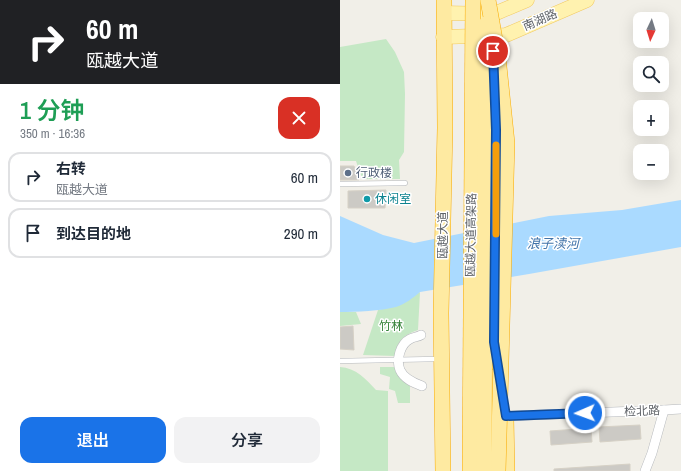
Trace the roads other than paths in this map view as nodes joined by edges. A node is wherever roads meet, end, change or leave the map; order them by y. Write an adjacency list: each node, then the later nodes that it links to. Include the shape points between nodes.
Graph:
1 (473, 0): 18 (highway, 瓯越大道高架路, bridge)
2 (528, 0): 4 (main road, 南湖路)
3 (587, 0): 6 (main road, 南湖路, via 506,35)
4 (490, 3): 5 (main road, 南湖路); 6 (highway); 22 (highway, 瓯越大道高架路, bridge, via 485,90); 23 (highway, bridge, via 506,142)
5 (444, 6): 7 (highway, 瓯越大道)
6 (493, 35): 7 (main road, 南湖路); 17 (highway, via 496,130 494,342)
7 (443, 37): 19 (highway, 瓯越大道)
8 (405, 183): 9 (lane)
9 (340, 184)
10 (422, 335): 12 (street, via 408,340 400,349)
11 (436, 359): 12 (lane)
12 (399, 360): 13 (lane); 14 (street, via 400,370 405,376)
13 (340, 362)
14 (422, 386)
15 (681, 409): 16 (street, 检北路)
16 (664, 410): 17 (street, 检北路); 25 (street)
17 (506, 416): 24 (highway)
18 (470, 446): 20 (highway, bridge); 21 (highway, 瓯越大道高架路, bridge)
19 (443, 471)
20 (467, 471)
21 (470, 471)
22 (484, 471)
23 (498, 471)
24 (507, 471)
25 (645, 471)

